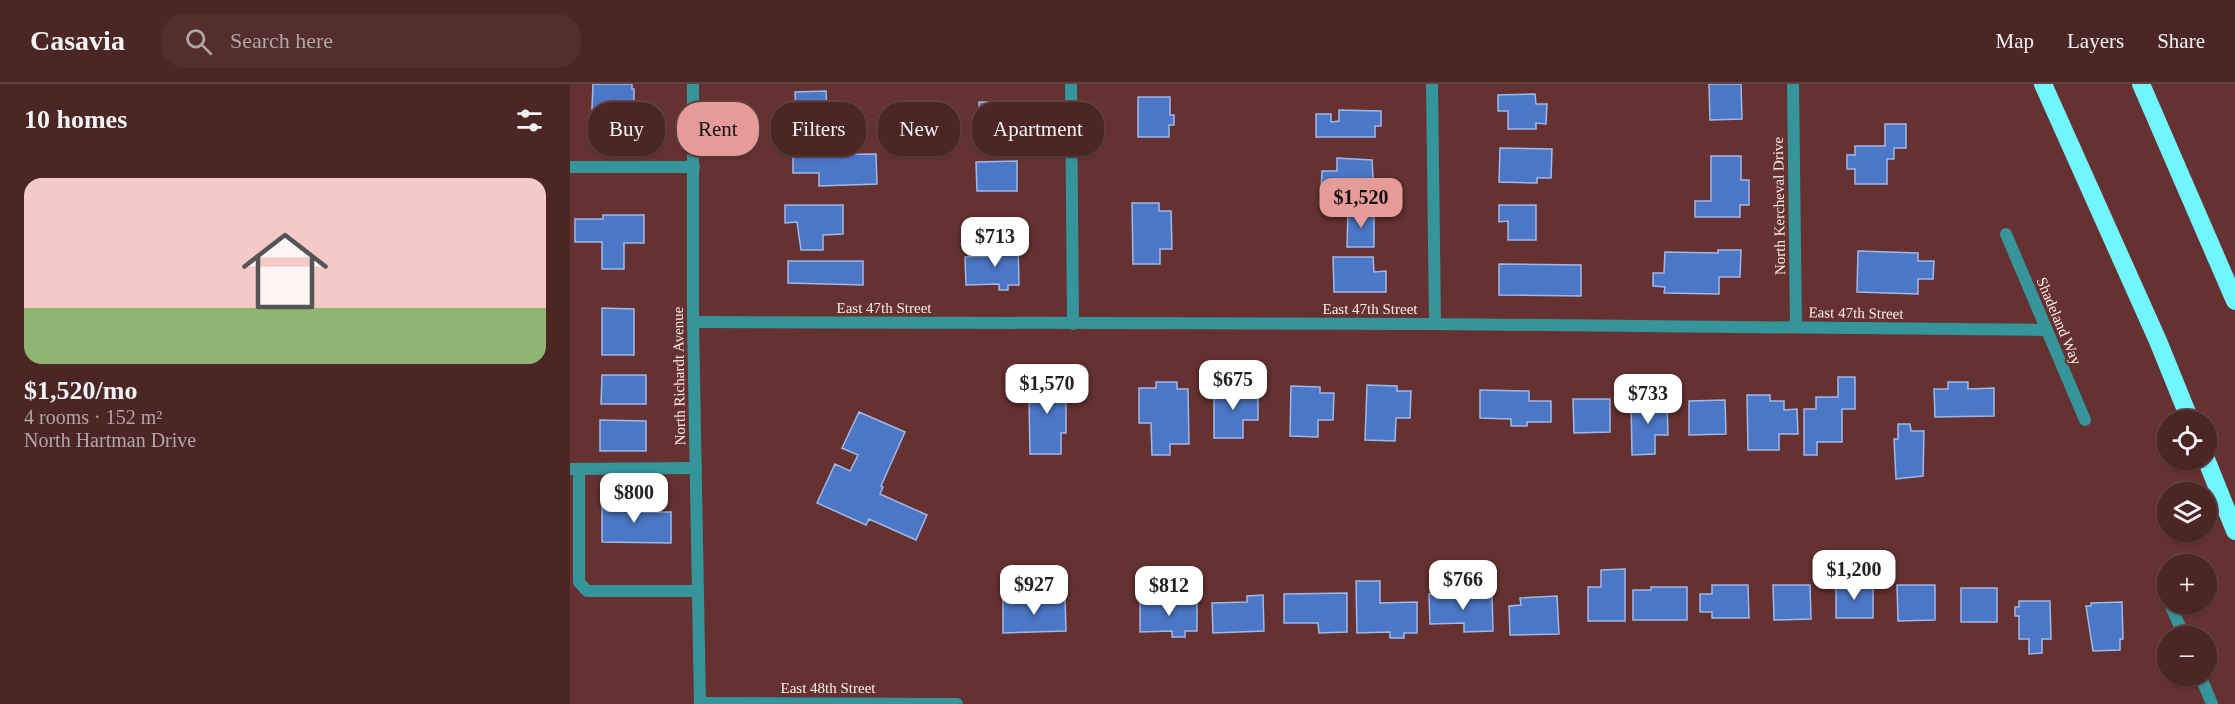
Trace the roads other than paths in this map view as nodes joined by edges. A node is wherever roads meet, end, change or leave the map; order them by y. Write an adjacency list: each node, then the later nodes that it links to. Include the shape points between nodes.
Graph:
1 (693, 84): 8 (street, North Richardt Avenue)
2 (1071, 84): 12 (street)
3 (1432, 84): 13 (street)
4 (1793, 84): 14 (street, North Kercheval Drive)
5 (2043, 84): 16 (highway)
6 (2141, 84): 10 (highway)
7 (570, 166): 8 (street)
8 (694, 167): 11 (street, North Richardt Avenue)
9 (2006, 234): 15 (street, Shadeland Way)
10 (2235, 300)
11 (693, 322): 12 (street, East 47th Street); 18 (street, North Richardt Avenue)
12 (1073, 324): 13 (street, East 47th Street)
13 (1435, 324): 14 (street, East 47th Street)
14 (1796, 327): 15 (street, East 47th Street)
15 (2046, 330): 17 (street, Shadeland Way)
16 (2186, 410)
17 (2085, 420)
18 (696, 468): 19 (street); 22 (street, North Richardt Avenue)
19 (574, 469): 22 (street, via 579,582 587,591)
20 (2210, 470): 21 (highway)
21 (2235, 531)
22 (698, 591): 24 (street, North Richardt Avenue)
23 (2205, 686): 26 (street)
24 (700, 703): 25 (street, East 48th Street)
25 (957, 704)
26 (2212, 704)

